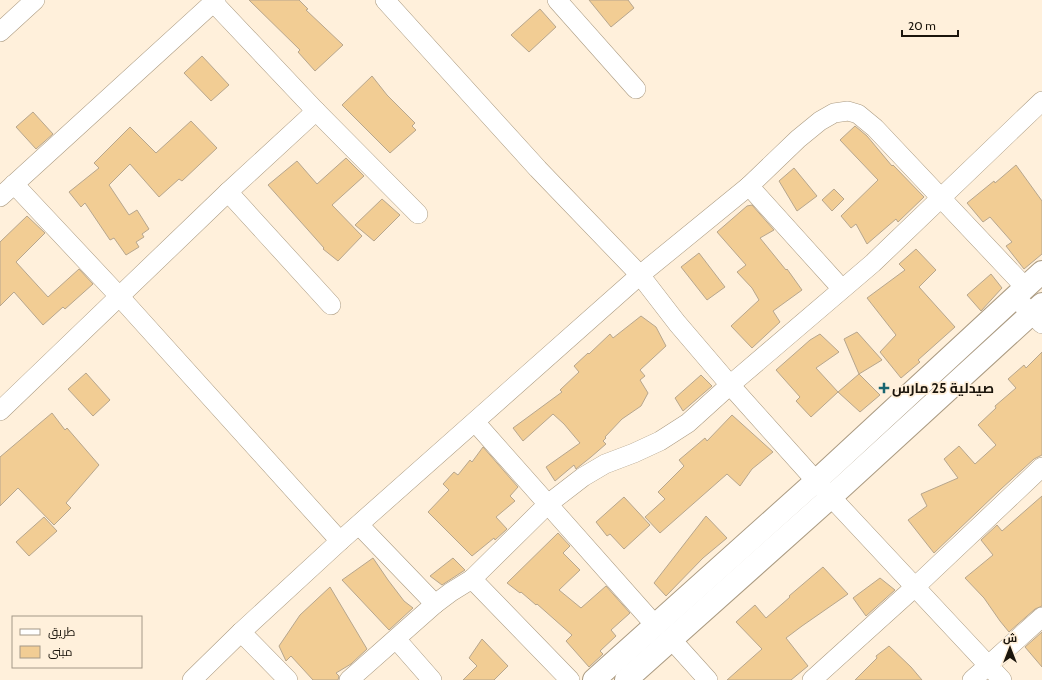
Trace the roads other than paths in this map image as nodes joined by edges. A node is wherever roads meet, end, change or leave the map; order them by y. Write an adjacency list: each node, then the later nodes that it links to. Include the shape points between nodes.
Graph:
1 (35, 0): 5 (street)
2 (386, 0): 16 (street, via 538,169)
3 (557, 0): 6 (street)
4 (214, 1): 8 (street); 9 (street)
5 (0, 32)
6 (636, 89)
7 (1042, 101): 13 (street)
8 (316, 111): 11 (street); 14 (street)
9 (14, 184): 12 (street); 19 (street)
10 (749, 186): 13 (street, via 820,121 834,113 848,111 858,114 875,128); 16 (street); 17 (street)
11 (228, 192): 19 (street); 20 (street)
12 (0, 198)
13 (940, 198): 17 (street, via 873,263); 18 (street)
14 (418, 214)
15 (1042, 272): 18 (main road)
16 (640, 275): 22 (street); 24 (street)
17 (842, 289): 22 (street)
18 (1020, 292): 21 (street); 26 (main road)
19 (119, 296): 23 (street); 30 (street)
20 (331, 305)
21 (1038, 314): 27 (main road)
22 (730, 385): 26 (street); 28 (street, via 688,423 660,441 605,464)
23 (0, 411)
24 (475, 422): 28 (street); 29 (street)
25 (1042, 467): 32 (street)
26 (816, 481): 27 (street); 36 (main road)
27 (831, 497): 32 (street); 36 (main road)
28 (548, 504): 31 (street); 36 (street)
29 (359, 525): 30 (street); 33 (street)
30 (340, 541): 35 (street)
31 (472, 579): 33 (street); 43 (street)
32 (915, 587): 38 (street); 47 (street)
33 (436, 604): 37 (street)
34 (1042, 617): 38 (street)
35 (241, 632): 39 (street); 40 (street)
36 (663, 632): 44 (main road); 45 (main road); 46 (street)
37 (396, 639): 41 (street); 42 (street)
38 (989, 666): 48 (street); 49 (street)
39 (192, 680)
40 (288, 680)
41 (349, 680)
42 (432, 680)
43 (570, 680)
44 (594, 680)
45 (626, 680)
46 (708, 680)
47 (812, 680)
48 (972, 680)
49 (1002, 680)

